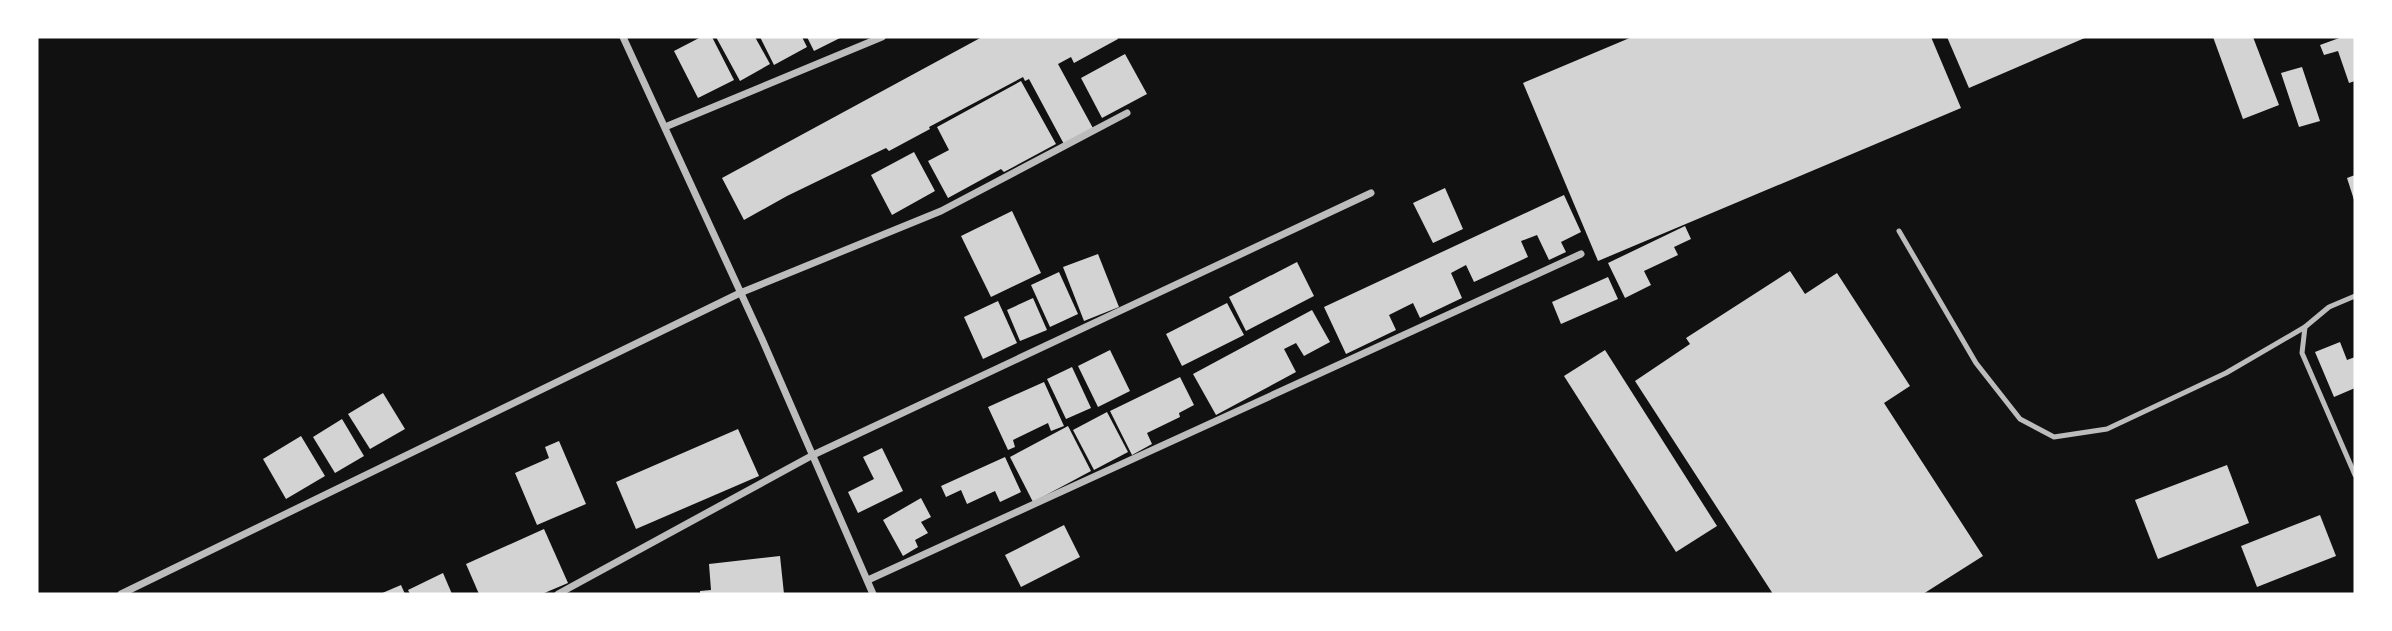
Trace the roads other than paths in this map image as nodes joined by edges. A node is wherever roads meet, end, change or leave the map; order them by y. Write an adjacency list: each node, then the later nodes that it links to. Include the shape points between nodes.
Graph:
1 (623, 37): 4 (street)
2 (882, 37): 4 (street)
3 (1127, 113): 8 (street, via 941,211)
4 (665, 127): 8 (street)
5 (1370, 193): 11 (street)
6 (1899, 231): 10 (lane, via 1976,363 2020,419 2054,437 2107,429 2226,373)
7 (1581, 254): 13 (street)
8 (740, 293): 11 (street); 14 (street)
9 (2355, 296): 10 (lane, via 2329,307)
10 (2305, 327): 12 (lane, via 2301,354)
11 (813, 456): 13 (street); 15 (street)
12 (2355, 475)
13 (868, 580): 16 (street)
14 (121, 594)
15 (558, 594)
16 (873, 594)

